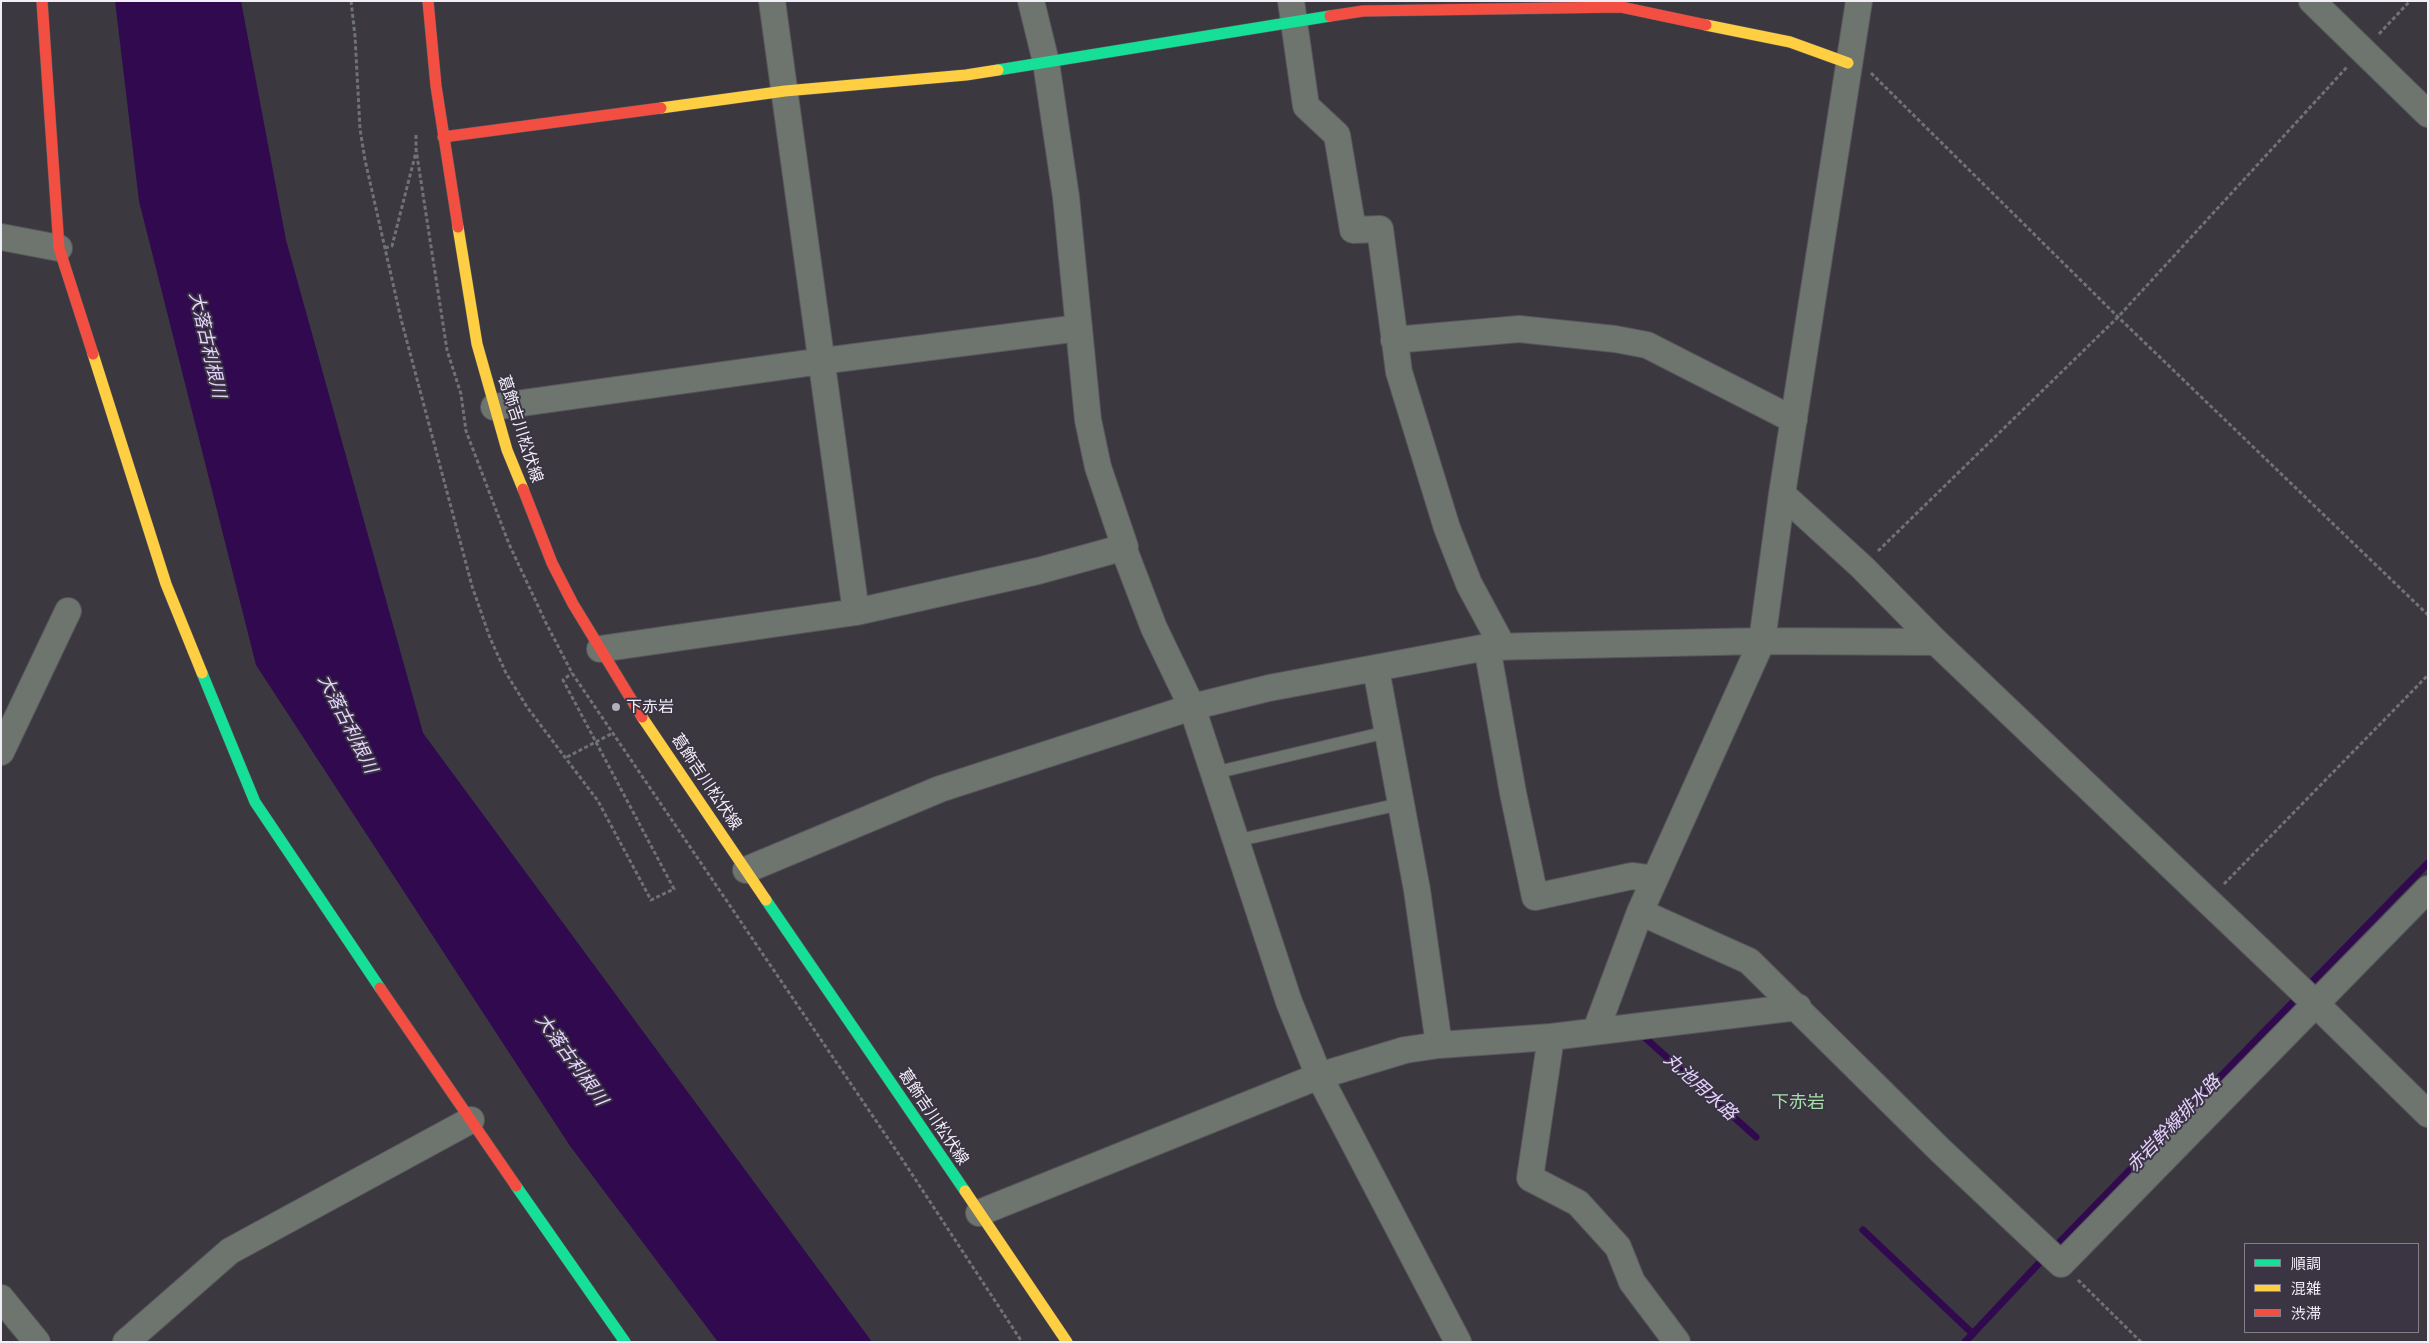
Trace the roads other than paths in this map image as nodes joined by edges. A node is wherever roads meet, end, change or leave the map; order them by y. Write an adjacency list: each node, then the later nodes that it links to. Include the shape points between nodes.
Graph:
1 (42, 1): 15 (street)
2 (428, 1): 13 (street, 葛飾吉川松伏線)
3 (772, 1): 11 (street)
4 (1031, 1): 10 (street)
5 (1859, 1): 9 (street)
6 (2312, 1): 12 (street)
7 (1445, 5): 8 (street); 9 (street, via 1621,6)
8 (1293, 12): 10 (street); 17 (street, via 1306,106 1337,134 1353,230 1380,230)
9 (1849, 58): 20 (street)
10 (1046, 62): 11 (street, via 966,75); 16 (street, via 1066,197)
11 (785, 91): 13 (street); 18 (street)
12 (2428, 114)
13 (443, 137): 19 (street, 葛飾吉川松伏線, via 477,344)
14 (1, 237): 15 (street)
15 (59, 248): 47 (street, via 166,584 255,802)
16 (1079, 328): 18 (street); 22 (street, via 1088,420 1098,467)
17 (1394, 340): 20 (street, via 1519,329 1647,344); 27 (street, via 1399,372 1447,528)
18 (822, 361): 19 (street); 24 (street)
19 (494, 408): 28 (street, 葛飾吉川松伏線, via 510,459 552,564)
20 (1794, 420): 21 (street)
21 (1782, 494): 25 (street); 26 (street, via 1862,567)
22 (1123, 547): 24 (street, via 1029,573); 30 (street, via 1154,628)
23 (68, 611): 32 (street)
24 (856, 612): 28 (street)
25 (1762, 641): 26 (street); 27 (street); 37 (street)
26 (1936, 642): 40 (street)
27 (1495, 647): 29 (street); 37 (street, via 1513,793 1534,897 1632,876)
28 (600, 649): 36 (street, 葛飾吉川松伏線)
29 (1376, 669): 30 (street); 31 (street)
30 (1192, 706): 33 (street); 36 (street, via 940,789)
31 (1387, 732): 33 (lane); 34 (street)
32 (1, 752)
33 (1214, 773): 35 (street)
34 (1400, 804): 35 (lane); 44 (street, via 1417,890)
35 (1235, 841): 45 (street, via 1289,1002)
36 (746, 870): 48 (street, 葛飾吉川松伏線)
37 (1655, 880): 39 (street)
38 (2428, 889): 40 (street)
39 (1640, 912): 41 (street, via 1749,960); 42 (street)
40 (2315, 1003): 41 (street, via 2061,1264 1940,1150); 46 (street)
41 (1798, 1007): 42 (street)
42 (1596, 1030): 43 (street)
43 (1551, 1037): 44 (street); 55 (street, via 1530,1178 1578,1203 1618,1248 1632,1282)
44 (1439, 1045): 45 (street, via 1405,1050)
45 (1319, 1076): 48 (street); 54 (street)
46 (2428, 1114)
47 (470, 1120): 51 (street, via 230,1251); 52 (street)
48 (979, 1213): 53 (street, 葛飾吉川松伏線)
49 (1, 1298): 50 (street)
50 (36, 1342)
51 (126, 1342)
52 (626, 1342)
53 (1067, 1342)
54 (1458, 1342)
55 (1677, 1342)

